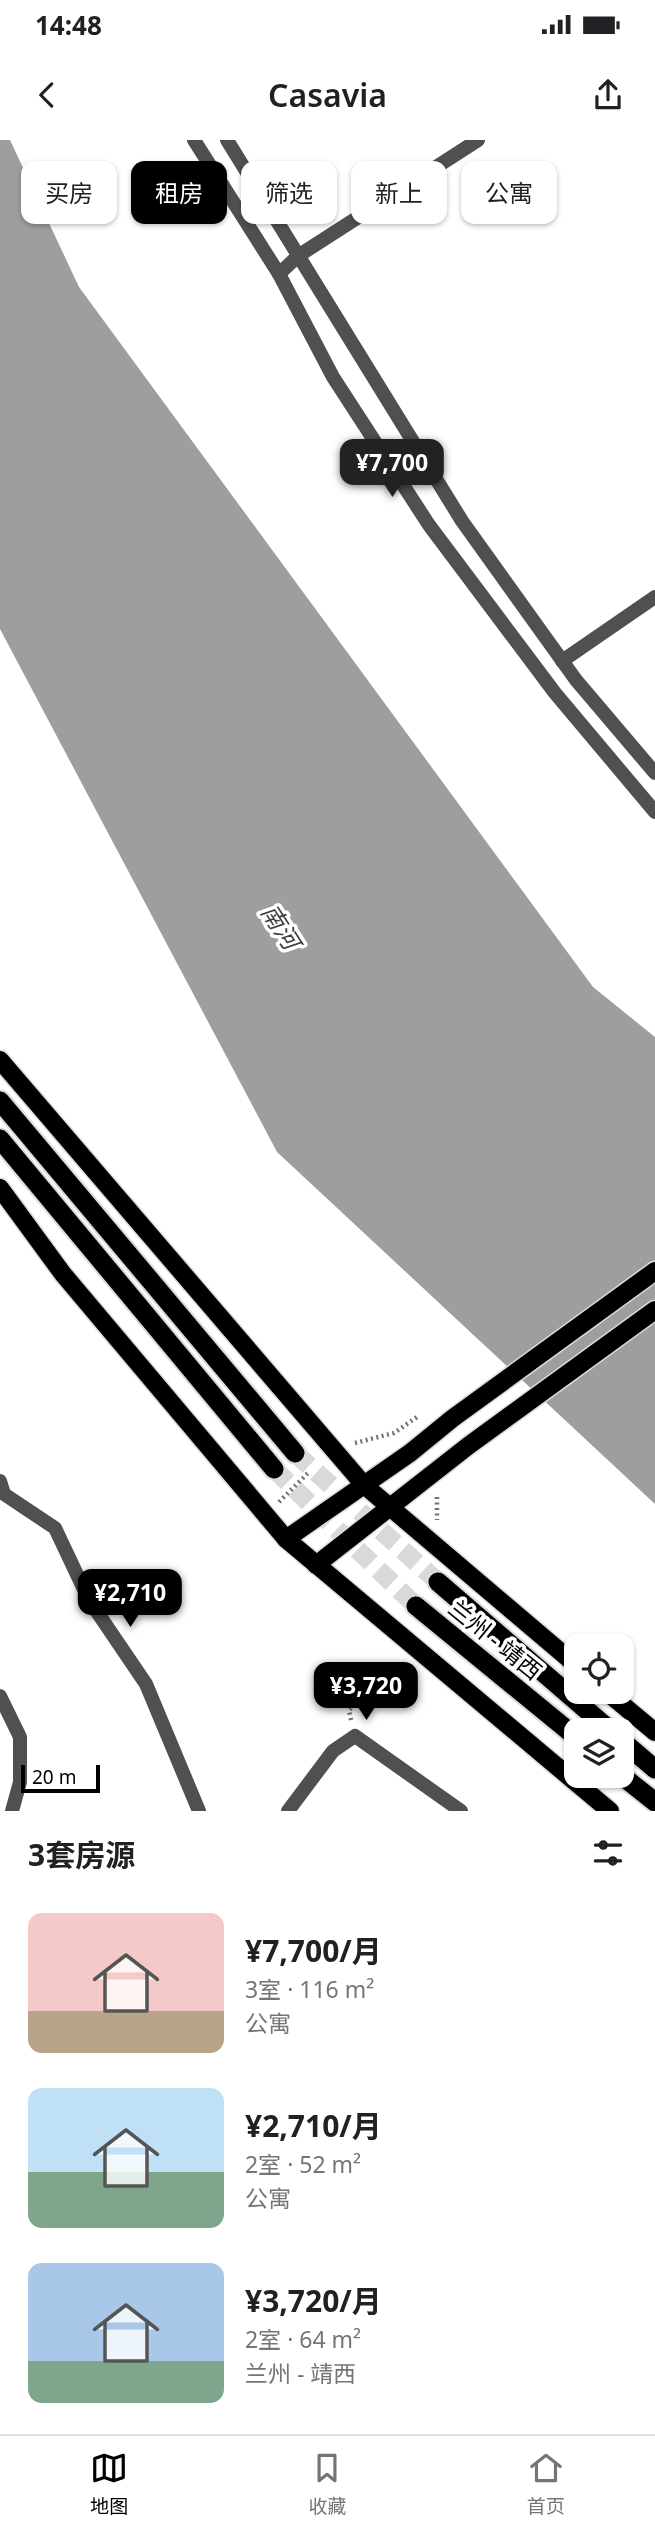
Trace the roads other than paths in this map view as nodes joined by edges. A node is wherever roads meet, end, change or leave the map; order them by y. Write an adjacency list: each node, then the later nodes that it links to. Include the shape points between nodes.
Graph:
1 (194, 140): 5 (street)
2 (227, 140): 4 (street)
3 (478, 140): 4 (street)
4 (298, 256): 5 (street); 7 (street, via 462,521)
5 (279, 274): 9 (street, via 333,377 429,525 555,693)
6 (655, 597): 7 (street)
7 (562, 661): 8 (street)
8 (655, 773)
9 (655, 812)
10 (0, 1060): 18 (main road)
11 (0, 1101): 16 (highway)
12 (0, 1139): 17 (highway)
13 (0, 1188): 21 (main road, via 63,1273)
14 (655, 1271): 18 (main road)
15 (655, 1310): 20 (main road)
16 (295, 1452)
17 (274, 1469)
18 (364, 1485): 20 (main road); 21 (main road)
19 (1, 1492): 36 (street, via 55,1528 89,1600 146,1685)
20 (389, 1508): 22 (main road); 25 (main road)
21 (286, 1539): 22 (main road)
22 (316, 1566): 39 (main road)
23 (438, 1582): 28 (highway, 兰州 - 靖西)
24 (416, 1606): 29 (highway, 兰州 - 靖西)
25 (564, 1655)
26 (0, 1696): 35 (street, via 20,1737 20,1782)
27 (621, 1704): 30 (main road)
28 (596, 1718)
29 (564, 1727)
30 (655, 1732)
31 (634, 1751): 32 (highway)
32 (655, 1769)
33 (634, 1785): 34 (highway)
34 (655, 1802)
35 (12, 1811)
36 (199, 1811)
37 (288, 1811): 38 (street, via 333,1751 355,1736)
38 (461, 1811)
39 (610, 1811)

